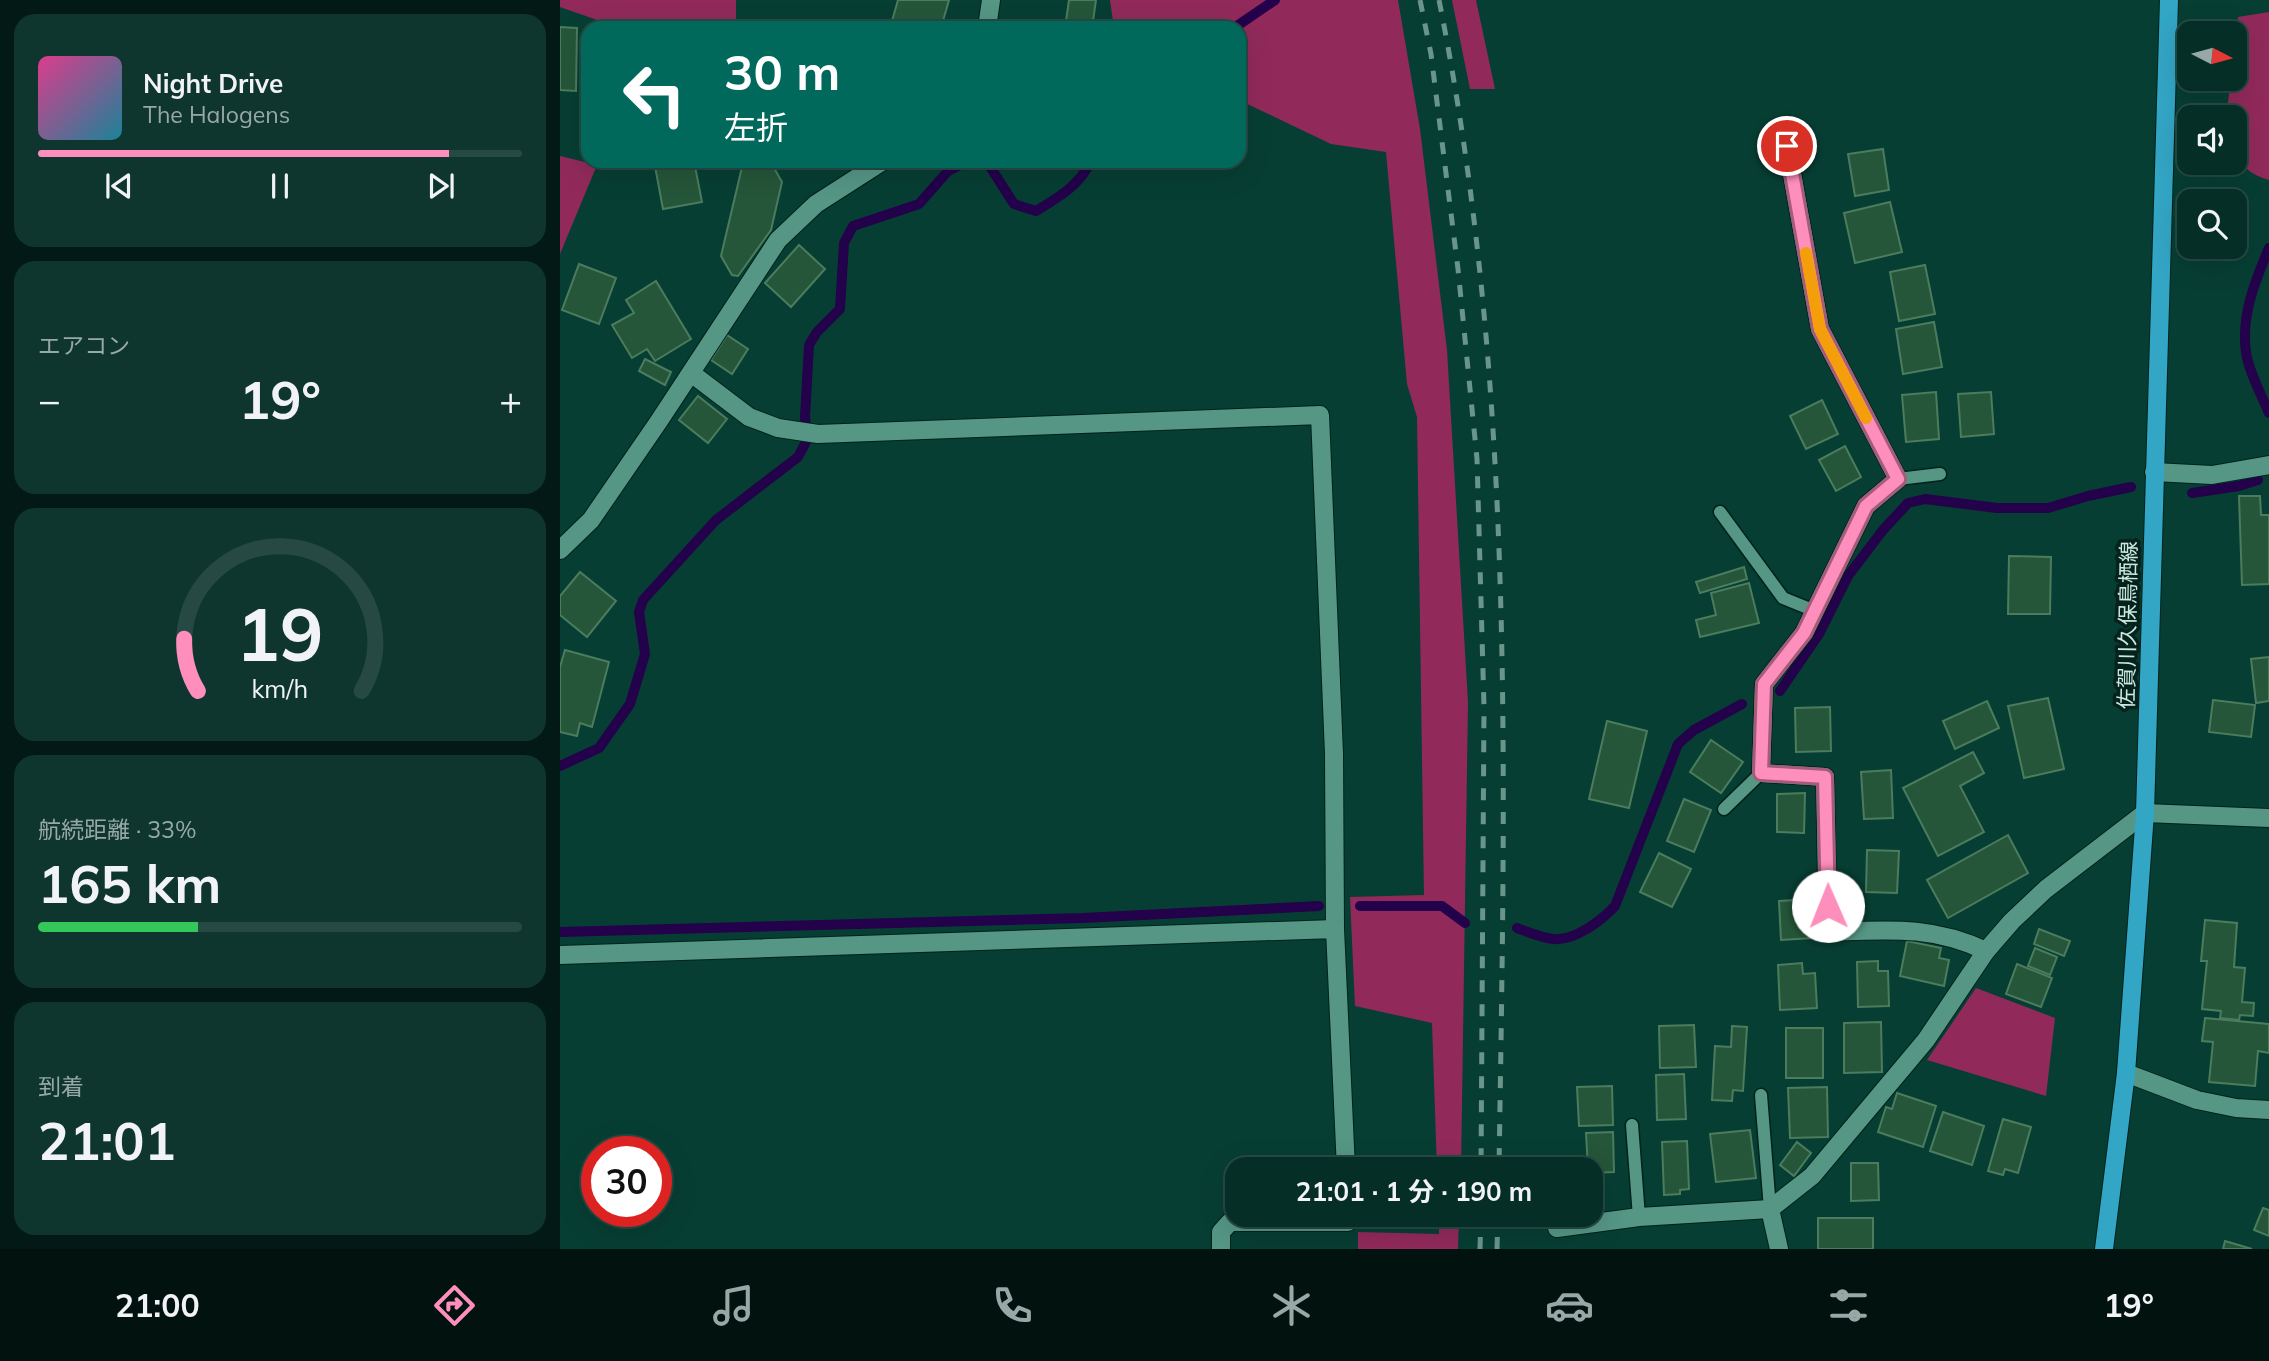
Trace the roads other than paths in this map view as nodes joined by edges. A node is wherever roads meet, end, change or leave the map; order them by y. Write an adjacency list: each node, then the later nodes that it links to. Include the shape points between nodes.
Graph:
1 (991, 0): 3 (street)
2 (2169, 0): 8 (main road, 佐賀川久保鳥栖線)
3 (988, 21)
4 (1787, 146): 10 (street, via 1820,329)
5 (872, 168): 6 (street, via 816,204 778,240)
6 (691, 373): 12 (street, via 591,520); 18 (street, via 749,417 778,428 818,434 1320,415 1334,754)
7 (2269, 465): 8 (street, via 2212,475)
8 (2154, 472): 16 (main road, 佐賀川久保鳥栖線)
9 (1940, 474): 10 (lane)
10 (1898, 479): 13 (street, via 1866,506)
11 (1720, 512): 13 (lane, via 1783,598)
12 (560, 550)
13 (1815, 611): 14 (street, via 1804,633 1764,684)
14 (1761, 773): 15 (lane); 19 (street, via 1825,777 1828,932 1909,930 1962,939)
15 (1724, 809)
16 (2145, 813): 17 (street); 19 (street, via 2046,889); 21 (main road, 佐賀川久保鳥栖線)
17 (2269, 818)
18 (1335, 929): 20 (street); 25 (street)
19 (1986, 951): 26 (street, via 1926,1040 1885,1089 1812,1176)
20 (560, 955)
21 (2126, 1073): 23 (street, via 2197,1100); 32 (main road, 佐賀川久保鳥栖線)
22 (1761, 1095): 26 (lane)
23 (2269, 1110)
24 (1632, 1125): 27 (lane)
25 (1345, 1157)
26 (1770, 1209): 27 (street); 31 (street)
27 (1639, 1217): 28 (street)
28 (1603, 1221)
29 (1226, 1227): 30 (street, via 1221,1232)
30 (1222, 1249)
31 (1779, 1249)
32 (2104, 1249)

